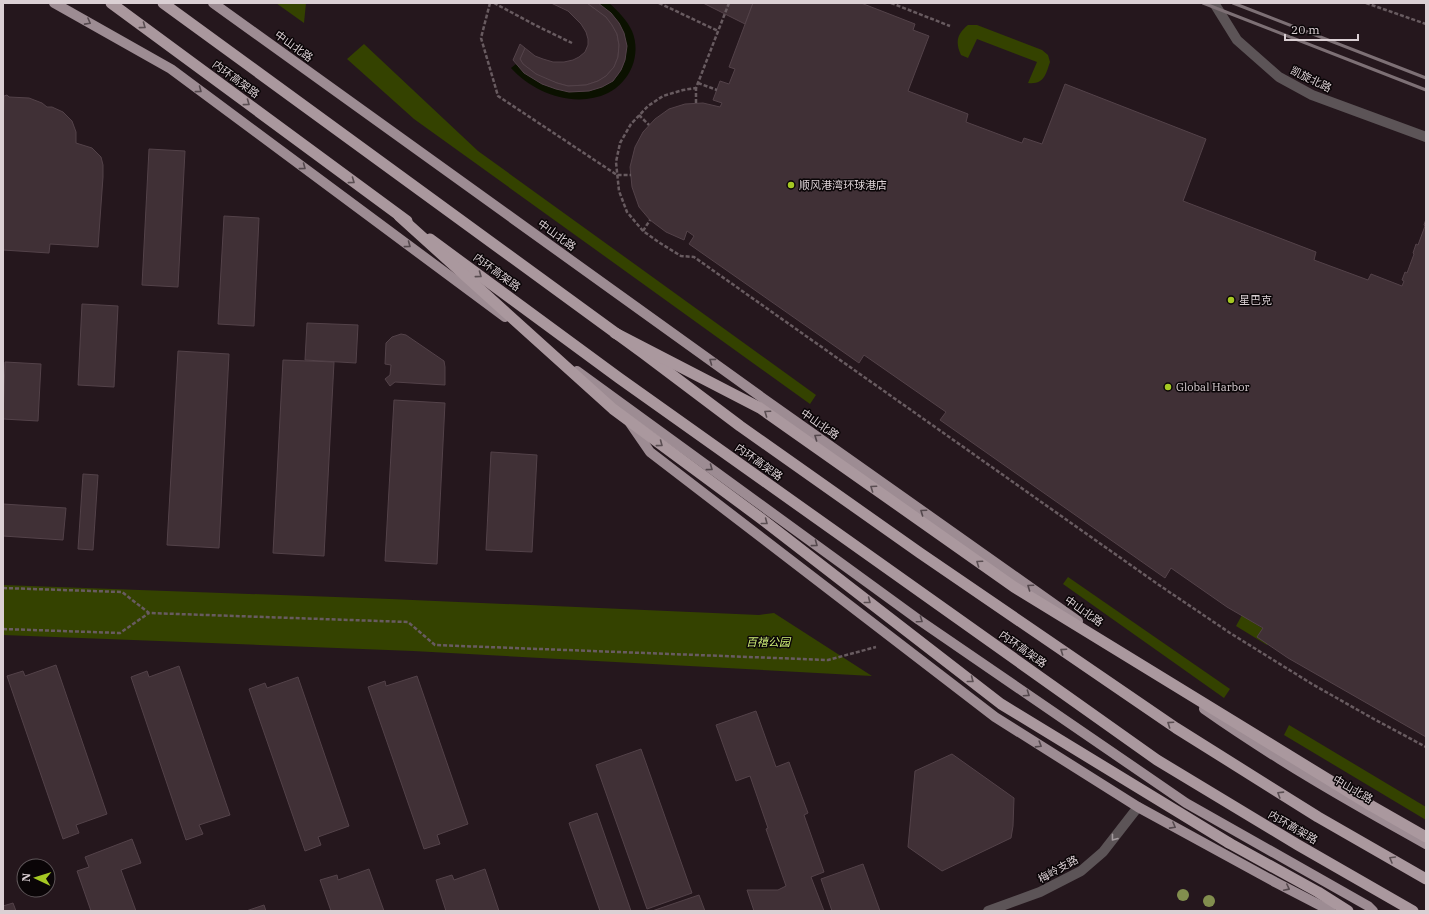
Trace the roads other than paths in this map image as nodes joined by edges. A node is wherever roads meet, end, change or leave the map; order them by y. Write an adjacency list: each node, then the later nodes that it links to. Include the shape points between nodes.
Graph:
1 (54, 3): 9 (main road, one-way to 9, via 170,69)
2 (111, 3): 7 (highway, 内环高架路, one-way to 7)
3 (164, 3): 8 (highway, 内环高架路)
4 (213, 3): 12 (main road, 中山北路, one-way to 4, via 1241,735 920,510)
5 (1214, 3): 6 (street, 凯旋北路, via 1237,40 1279,77 1312,95)
6 (1426, 137)
7 (399, 216): 16 (highway, one-way to 16, bridge, via 613,409 1001,704 1229,843); 18 (highway, 内环高架路, one-way to 18, bridge, via 625,383 1157,760)
8 (615, 333): 11 (highway, one-way to 8, bridge, via 1014,587 760,408); 13 (highway, 内环高架路, one-way to 8, bridge, via 1318,817 1176,728 881,526)
9 (610, 395): 10 (main road, one-way to 10, via 650,452 995,718); 17 (main road, one-way to 17, via 919,620 1186,803)
10 (1138, 807): 14 (street, 梅岭支路, one-way to 14, via 1103,852 1081,872 1040,892); 15 (main road, one-way to 15)
11 (1426, 837)
12 (1426, 844)
13 (1426, 879)
14 (988, 911)
15 (1331, 911)
16 (1348, 911)
17 (1373, 911)
18 (1413, 911)

